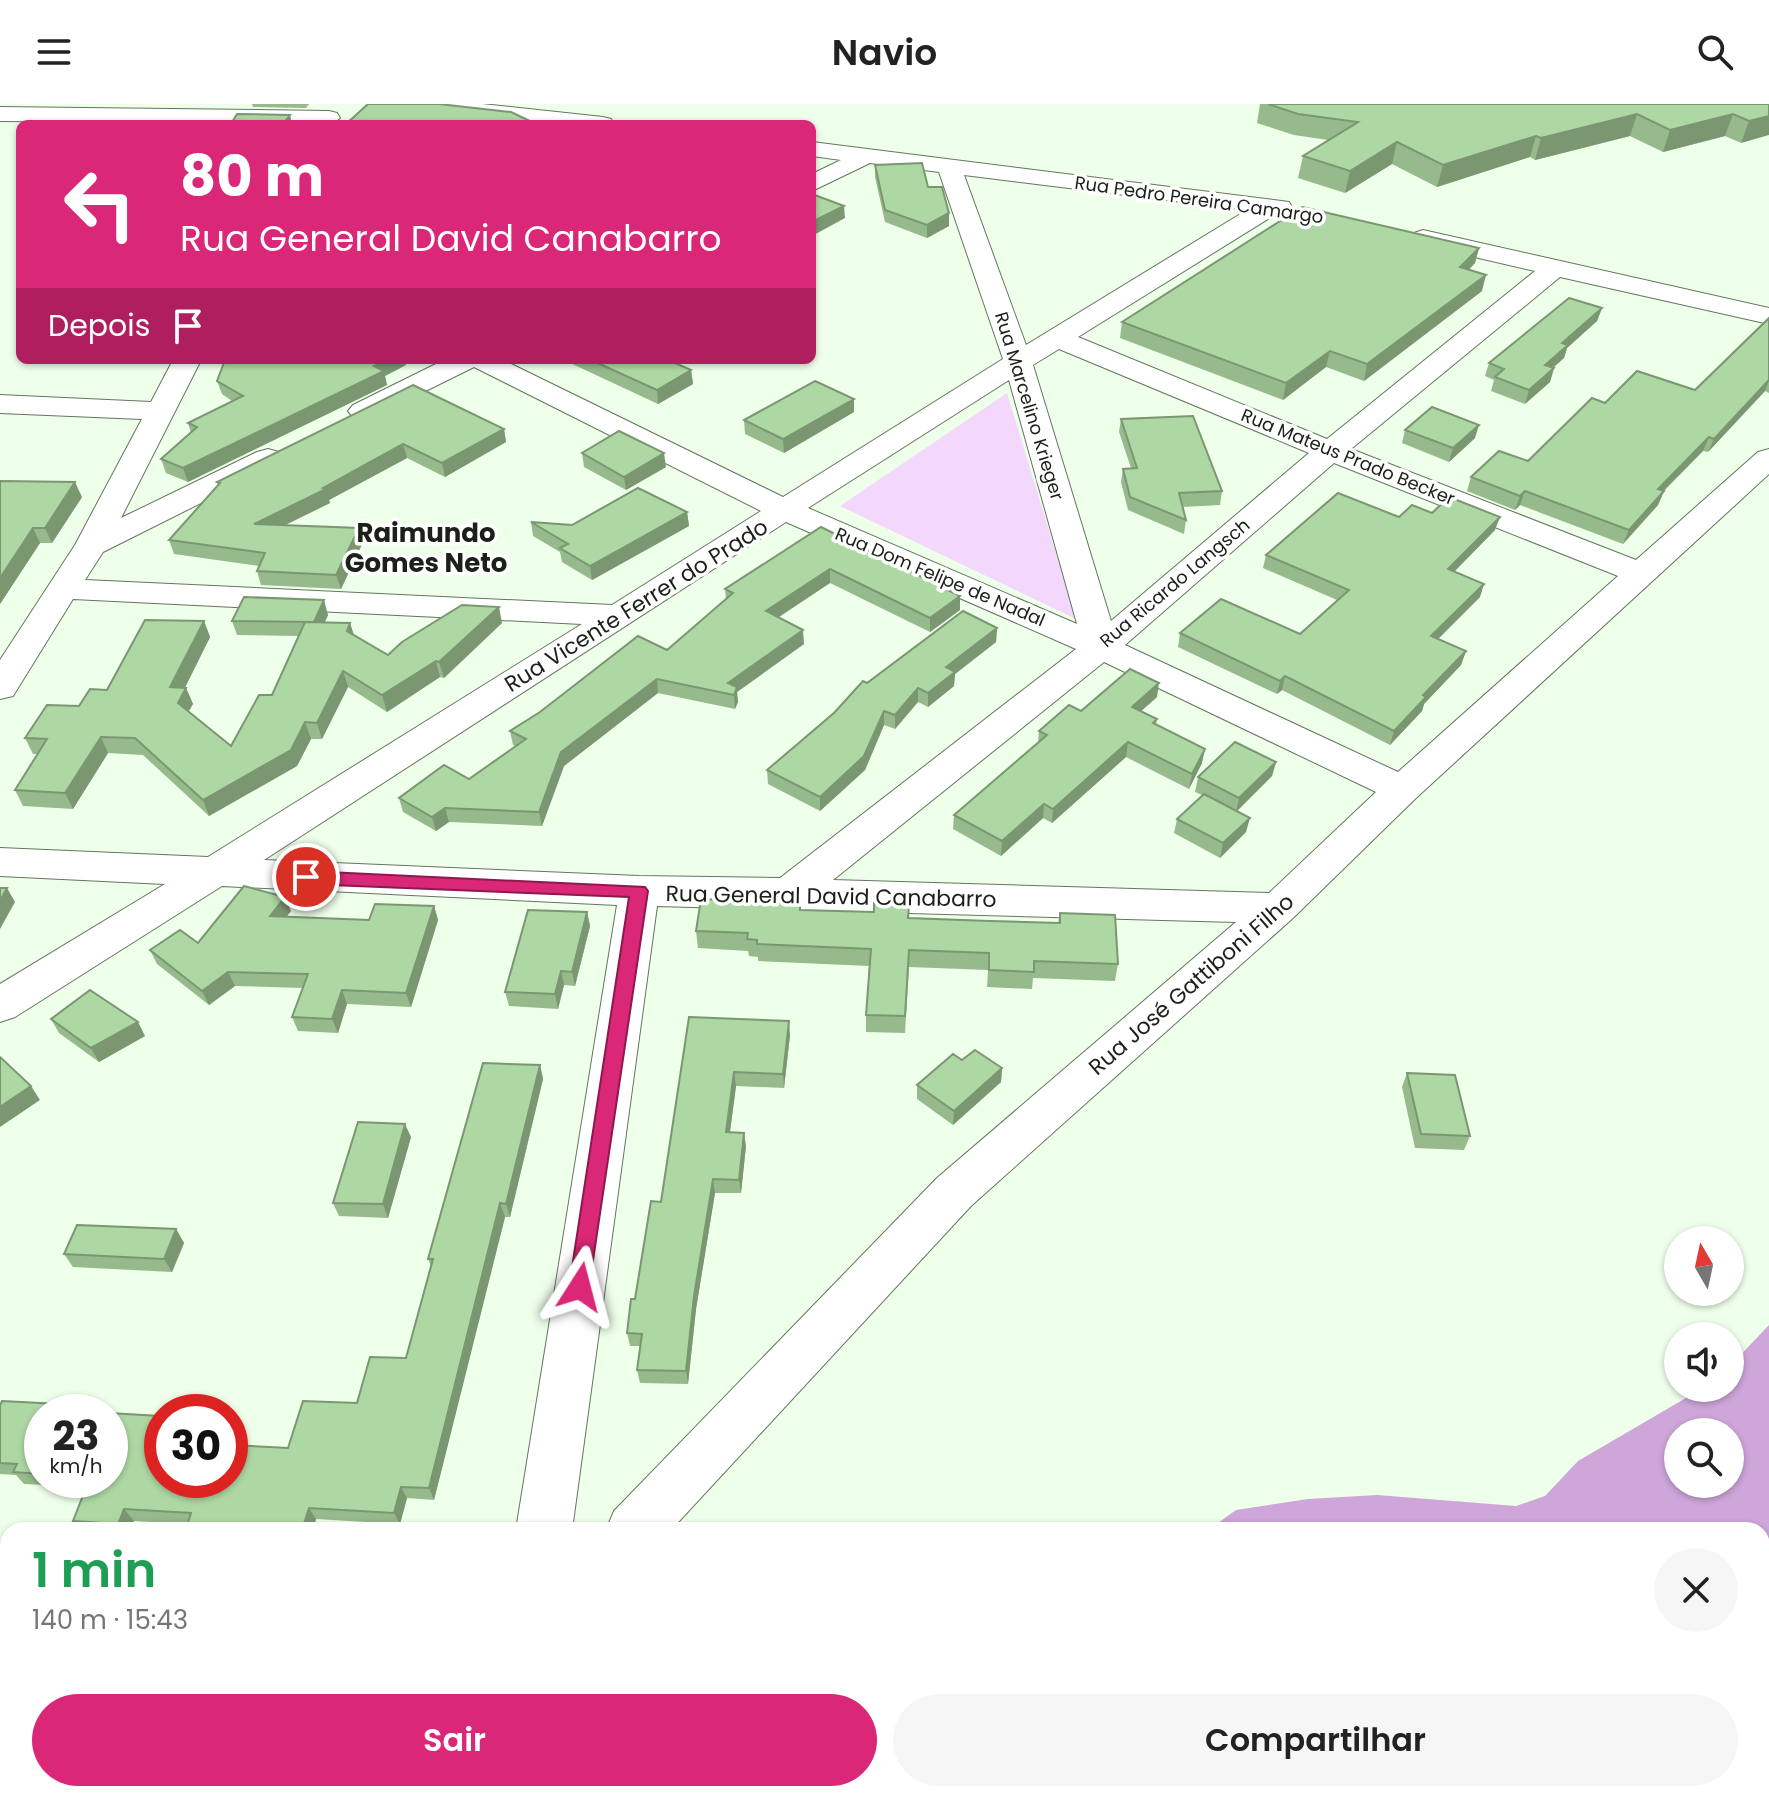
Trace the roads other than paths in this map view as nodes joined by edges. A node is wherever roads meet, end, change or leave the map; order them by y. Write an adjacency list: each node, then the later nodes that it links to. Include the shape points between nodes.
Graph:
1 (420, 104): 4 (street)
2 (0, 114): 3 (street)
3 (331, 115)
4 (542, 120)
5 (816, 149): 6 (street, Rua Pedro Pereira Camargo)
6 (868, 155): 7 (street, Rua Pedro Pereira Camargo); 8 (street)
7 (949, 167): 9 (street, Rua Pedro Pereira Camargo); 15 (street, Rua Marcelino Krieger)
8 (816, 182)
9 (1271, 206): 10 (street, Rua Pedro Pereira Camargo); 14 (street, Rua Vicente Ferrer do Prado)
10 (1310, 213)
11 (1403, 234): 12 (street)
12 (1556, 267): 13 (street); 23 (street, Rua Ricardo Langsch)
13 (1769, 316)
14 (1054, 337): 15 (street, Rua Vicente Ferrer do Prado); 23 (street, Rua Mateus Prado Becker)
15 (1017, 360): 25 (street, Rua Vicente Ferrer do Prado); 30 (street, Rua Marcelino Krieger)
16 (185, 364): 20 (street)
17 (458, 364): 21 (street)
18 (489, 364): 25 (street, Rua Dom Felipe de Nadal)
19 (0, 404): 20 (street)
20 (159, 411): 26 (street)
21 (341, 422)
22 (299, 442): 26 (street)
23 (1330, 451): 27 (street, Rua Mateus Prado Becker); 30 (street, Rua Ricardo Langsch)
24 (1769, 458): 27 (street, Rua José Gattiboni Filho)
25 (787, 511): 29 (street, Rua Vicente Ferrer do Prado); 30 (street, Rua Dom Felipe de Nadal)
26 (91, 545): 28 (street)
27 (1643, 574): 32 (street, Rua José Gattiboni Filho)
28 (65, 589): 29 (street); 31 (street)
29 (616, 615): 34 (street, Rua Vicente Ferrer do Prado)
30 (1101, 647): 32 (street, Rua Dom Felipe de Nadal); 36 (street, Rua Ricardo Langsch)
31 (0, 688)
32 (1402, 789): 37 (street, Rua José Gattiboni Filho)
33 (0, 862): 34 (street, Rua General David Canabarro)
34 (215, 874): 35 (street, Rua General David Canabarro); 38 (street, Rua Vicente Ferrer do Prado)
35 (639, 891): 36 (street, Rua General David Canabarro); 39 (street)
36 (789, 893): 37 (street, Rua General David Canabarro)
37 (1279, 908): 40 (street, Rua José Gattiboni Filho, via 954,1192)
38 (0, 1005)
39 (545, 1522)
40 (642, 1522)

